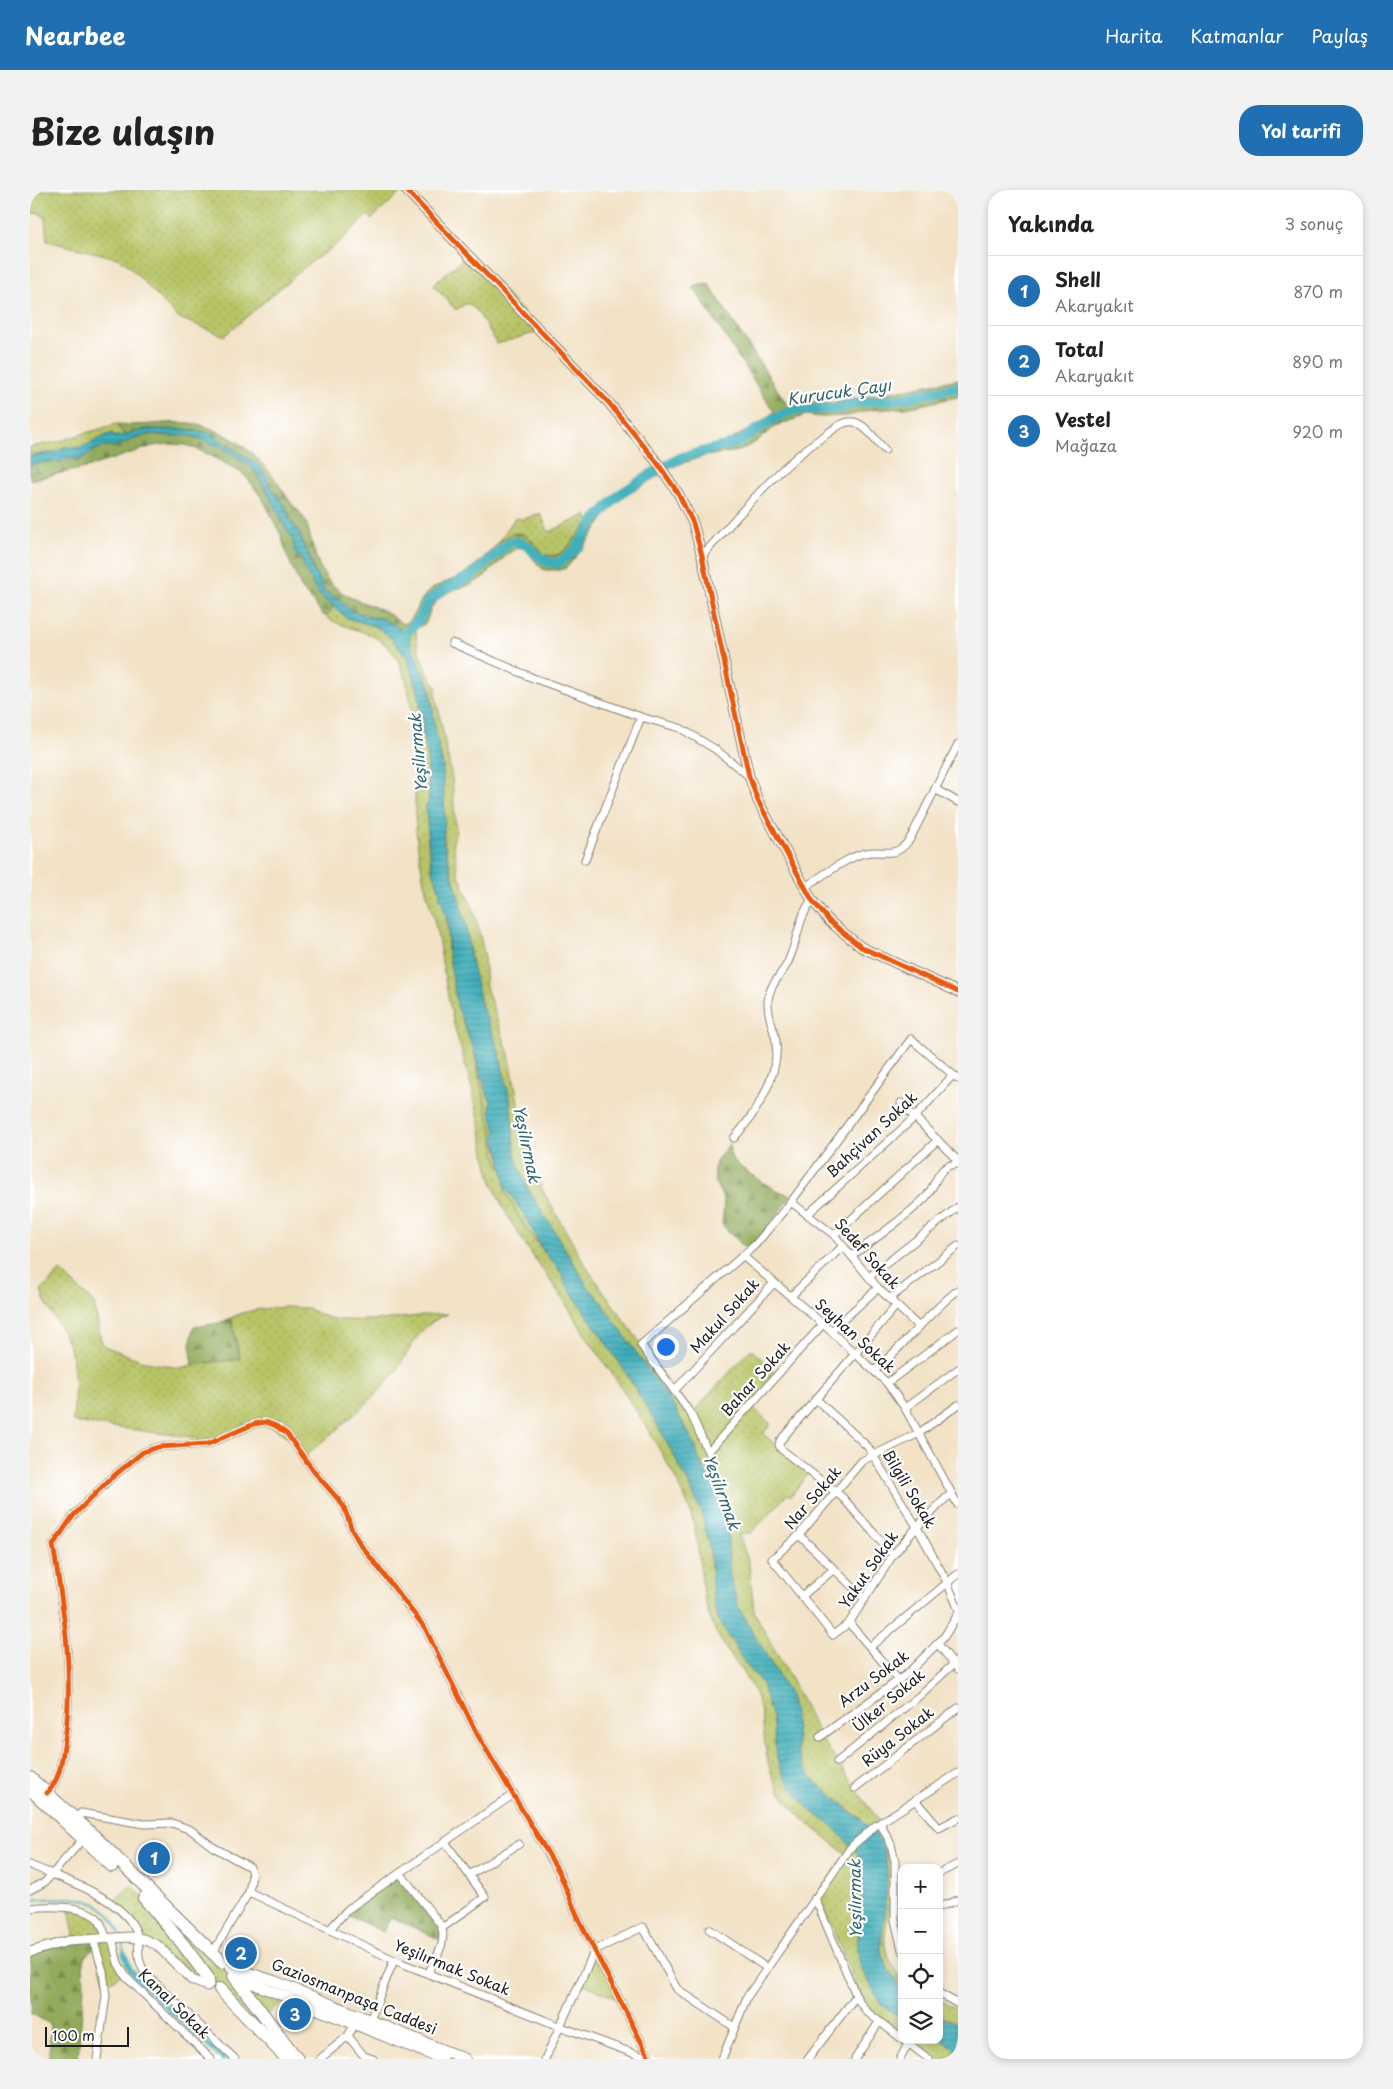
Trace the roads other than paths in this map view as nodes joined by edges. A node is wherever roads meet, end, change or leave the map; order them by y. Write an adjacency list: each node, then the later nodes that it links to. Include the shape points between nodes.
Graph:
1 (406, 190): 3 (street, via 609,403 656,461 687,509)
2 (885, 450): 3 (street, via 856,422 839,426 788,463)
3 (702, 556): 7 (street)
4 (452, 643): 5 (street, via 533,678)
5 (641, 717): 7 (street, via 691,734); 10 (street)
6 (958, 744): 8 (street)
7 (749, 776): 11 (street, via 758,801)
8 (935, 789): 9 (street); 11 (street, via 902,849 859,855)
9 (958, 802)
10 (585, 860)
11 (805, 887): 12 (street)
12 (812, 900): 13 (street, via 829,921 861,947); 17 (street, via 802,915 788,961 774,982 769,997 769,1017 776,1049 771,1075 753,1116)
13 (958, 992)
14 (956, 1077): 16 (street, Bahçivan Sokak); 20 (street, via 911,1039)
15 (901, 1103): 16 (street)
16 (914, 1117): 18 (street); 22 (street, Bahçivan Sokak)
17 (734, 1138)
18 (938, 1140): 19 (street); 23 (street)
19 (958, 1163): 26 (street, via 943,1169 925,1198)
20 (791, 1202): 22 (street, Sedef Sokak); 27 (street)
21 (958, 1207): 28 (street)
22 (808, 1214): 23 (street, Sedef Sokak)
23 (834, 1235): 24 (street, Sedef Sokak)
24 (843, 1246): 26 (street, Sedef Sokak); 32 (street)
25 (958, 1246): 33 (street)
26 (852, 1256): 28 (street, Sedef Sokak)
27 (744, 1257): 29 (street, Seyhan Sokak); 43 (street, via 641,1345)
28 (868, 1276): 30 (street, Sedef Sokak)
29 (774, 1282): 32 (street, Seyhan Sokak); 43 (street, Makul Sokak)
30 (878, 1288): 33 (street, Sedef Sokak); 38 (street)
31 (958, 1290): 36 (street)
32 (791, 1296): 35 (street, Seyhan Sokak)
33 (889, 1298): 34 (street, Sedef Sokak)
34 (896, 1306): 36 (street, Sedef Sokak); 39 (street)
35 (823, 1324): 38 (street, Seyhan Sokak); 43 (street, Bahar Sokak, via 708,1452 691,1414)
36 (919, 1327): 41 (street)
37 (958, 1330): 42 (street)
38 (831, 1331): 39 (street, Seyhan Sokak)
39 (855, 1353): 41 (street, Seyhan Sokak); 44 (street)
40 (958, 1369): 46 (street)
41 (875, 1370): 42 (street, Seyhan Sokak)
42 (887, 1383): 46 (street, Seyhan Sokak)
43 (675, 1390)
44 (816, 1399): 48 (street, Bilgili Sokak); 49 (street, via 779,1445)
45 (958, 1405): 47 (street, Nar Sokak)
46 (905, 1408): 47 (street, Seyhan Sokak)
47 (919, 1432): 48 (street, Nar Sokak); 50 (street, Seyhan Sokak)
48 (873, 1454): 49 (street, Nar Sokak); 52 (street, Bilgili Sokak)
49 (836, 1492): 53 (street, Nar Sokak); 54 (street)
50 (952, 1494): 51 (street, Seyhan Sokak); 52 (street, Yakut Sokak)
51 (958, 1505)
52 (917, 1527): 54 (street, Yakut Sokak); 58 (street, Bilgili Sokak)
53 (799, 1535): 55 (street, Nar Sokak); 56 (street)
54 (893, 1555): 60 (street, Yakut Sokak)
55 (772, 1559): 59 (street, Yakut Sokak)
56 (834, 1569): 59 (street); 60 (street)
57 (958, 1574): 58 (street)
58 (947, 1582): 61 (street, Bilgili Sokak); 65 (street)
59 (802, 1596): 63 (street, Yakut Sokak, via 833,1635)
60 (864, 1598): 63 (street, Yakut Sokak)
61 (958, 1608)
62 (958, 1614): 64 (street, Arzu Sokak)
63 (849, 1623): 65 (street)
64 (938, 1644): 66 (street); 67 (street, Arzu Sokak)
65 (870, 1647): 67 (street)
66 (957, 1664): 70 (street, Ülker Sokak)
67 (899, 1681): 69 (street, Arzu Sokak)
68 (958, 1708): 73 (street, Rüya Sokak)
69 (820, 1737)
70 (837, 1762)
71 (958, 1773): 77 (street)
72 (30, 1778): 75 (highway, Gaziosmanpaşa Caddesi)
73 (856, 1788)
74 (30, 1790): 81 (highway)
75 (47, 1793): 76 (street, via 55,1784 62,1758 69,1699 68,1644 53,1545 73,1516 110,1479 144,1452 158,1447 208,1444 266,1422 287,1434 314,1473 344,1507 360,1544 425,1628 474,1728); 78 (highway, Gaziosmanpaşa Caddesi)
76 (514, 1794): 82 (street); 105 (street, via 559,1872)
77 (915, 1800): 79 (street, via 939,1828); 80 (street)
78 (76, 1818): 92 (street, via 81,1813 144,1824 167,1822 181,1826 250,1867 252,1875); 108 (highway, Gaziosmanpaşa Caddesi)
79 (958, 1818)
80 (880, 1823): 90 (street, via 894,1852); 94 (street, via 851,1847)
81 (84, 1838): 88 (street); 111 (highway, via 148,1902)
82 (444, 1842): 87 (street); 89 (street)
83 (519, 1844): 89 (street)
84 (958, 1864): 86 (street)
85 (30, 1865): 88 (street)
86 (943, 1871)
87 (400, 1873): 98 (street); 100 (street, via 348,1909)
88 (51, 1875): 91 (street); 102 (street, via 111,1904 128,1918 136,1931)
89 (469, 1875): 98 (street, via 485,1897)
90 (898, 1878)
91 (30, 1890)
92 (248, 1892): 100 (street, Yeşilırmak Sokak); 108 (street)
93 (898, 1894): 101 (street, via 895,1920)
94 (815, 1898): 109 (street); 113 (street)
95 (958, 1900): 96 (street)
96 (943, 1905)
97 (30, 1908): 103 (street, Kanal Sokak, via 61,1907 90,1914)
98 (442, 1928): 110 (street, via 443,1941)
99 (709, 1929): 109 (street)
100 (329, 1930): 107 (street, Yeşilırmak Sokak)
101 (898, 1933)
102 (133, 1937): 103 (street); 111 (street, via 157,1945 192,1980 207,1986); 126 (street, via 138,1960 146,1974)
103 (111, 1938): 104 (street); 125 (street, Kanal Sokak, via 126,1977)
104 (93, 1939): 106 (street, via 68,1941); 124 (street, via 103,1971 106,1996)
105 (595, 1950): 118 (street); 119 (street, via 643,1927 677,1989); 134 (street)
106 (30, 1952)
107 (394, 1960): 110 (street, Yeşilırmak Sokak); 115 (street)
108 (225, 1965): 111 (highway, via 212,1966 208,1972); 111 (highway, via 230,1986); 115 (main road, Gaziosmanpaşa Caddesi); 117 (main road, Gaziosmanpaşa Caddesi); 128 (highway)
109 (767, 1968): 119 (street, via 747,1997)
110 (428, 1974): 118 (street, Yeşilırmak Sokak)
111 (213, 1983): 127 (highway)
112 (943, 1995): 114 (street)
113 (856, 1996): 116 (street); 136 (street)
114 (958, 2004)
115 (370, 2020): 132 (main road, Gaziosmanpaşa Caddesi)
116 (879, 2022): 121 (street); 137 (street)
117 (355, 2024): 120 (street); 131 (main road, Gaziosmanpaşa Caddesi)
118 (559, 2026): 133 (street); 134 (street, Yeşilırmak Sokak)
119 (734, 2027): 135 (street)
120 (348, 2036): 129 (street); 130 (street, via 364,2056)
121 (898, 2036)
122 (903, 2044): 138 (street)
123 (908, 2044): 139 (street)
124 (98, 2059)
125 (211, 2059)
126 (235, 2059)
127 (287, 2059)
128 (296, 2059)
129 (320, 2059)
130 (373, 2059)
131 (442, 2059)
132 (464, 2059)
133 (546, 2059)
134 (649, 2059)
135 (722, 2059)
136 (808, 2059)
137 (855, 2059)
138 (900, 2059)
139 (929, 2059)

